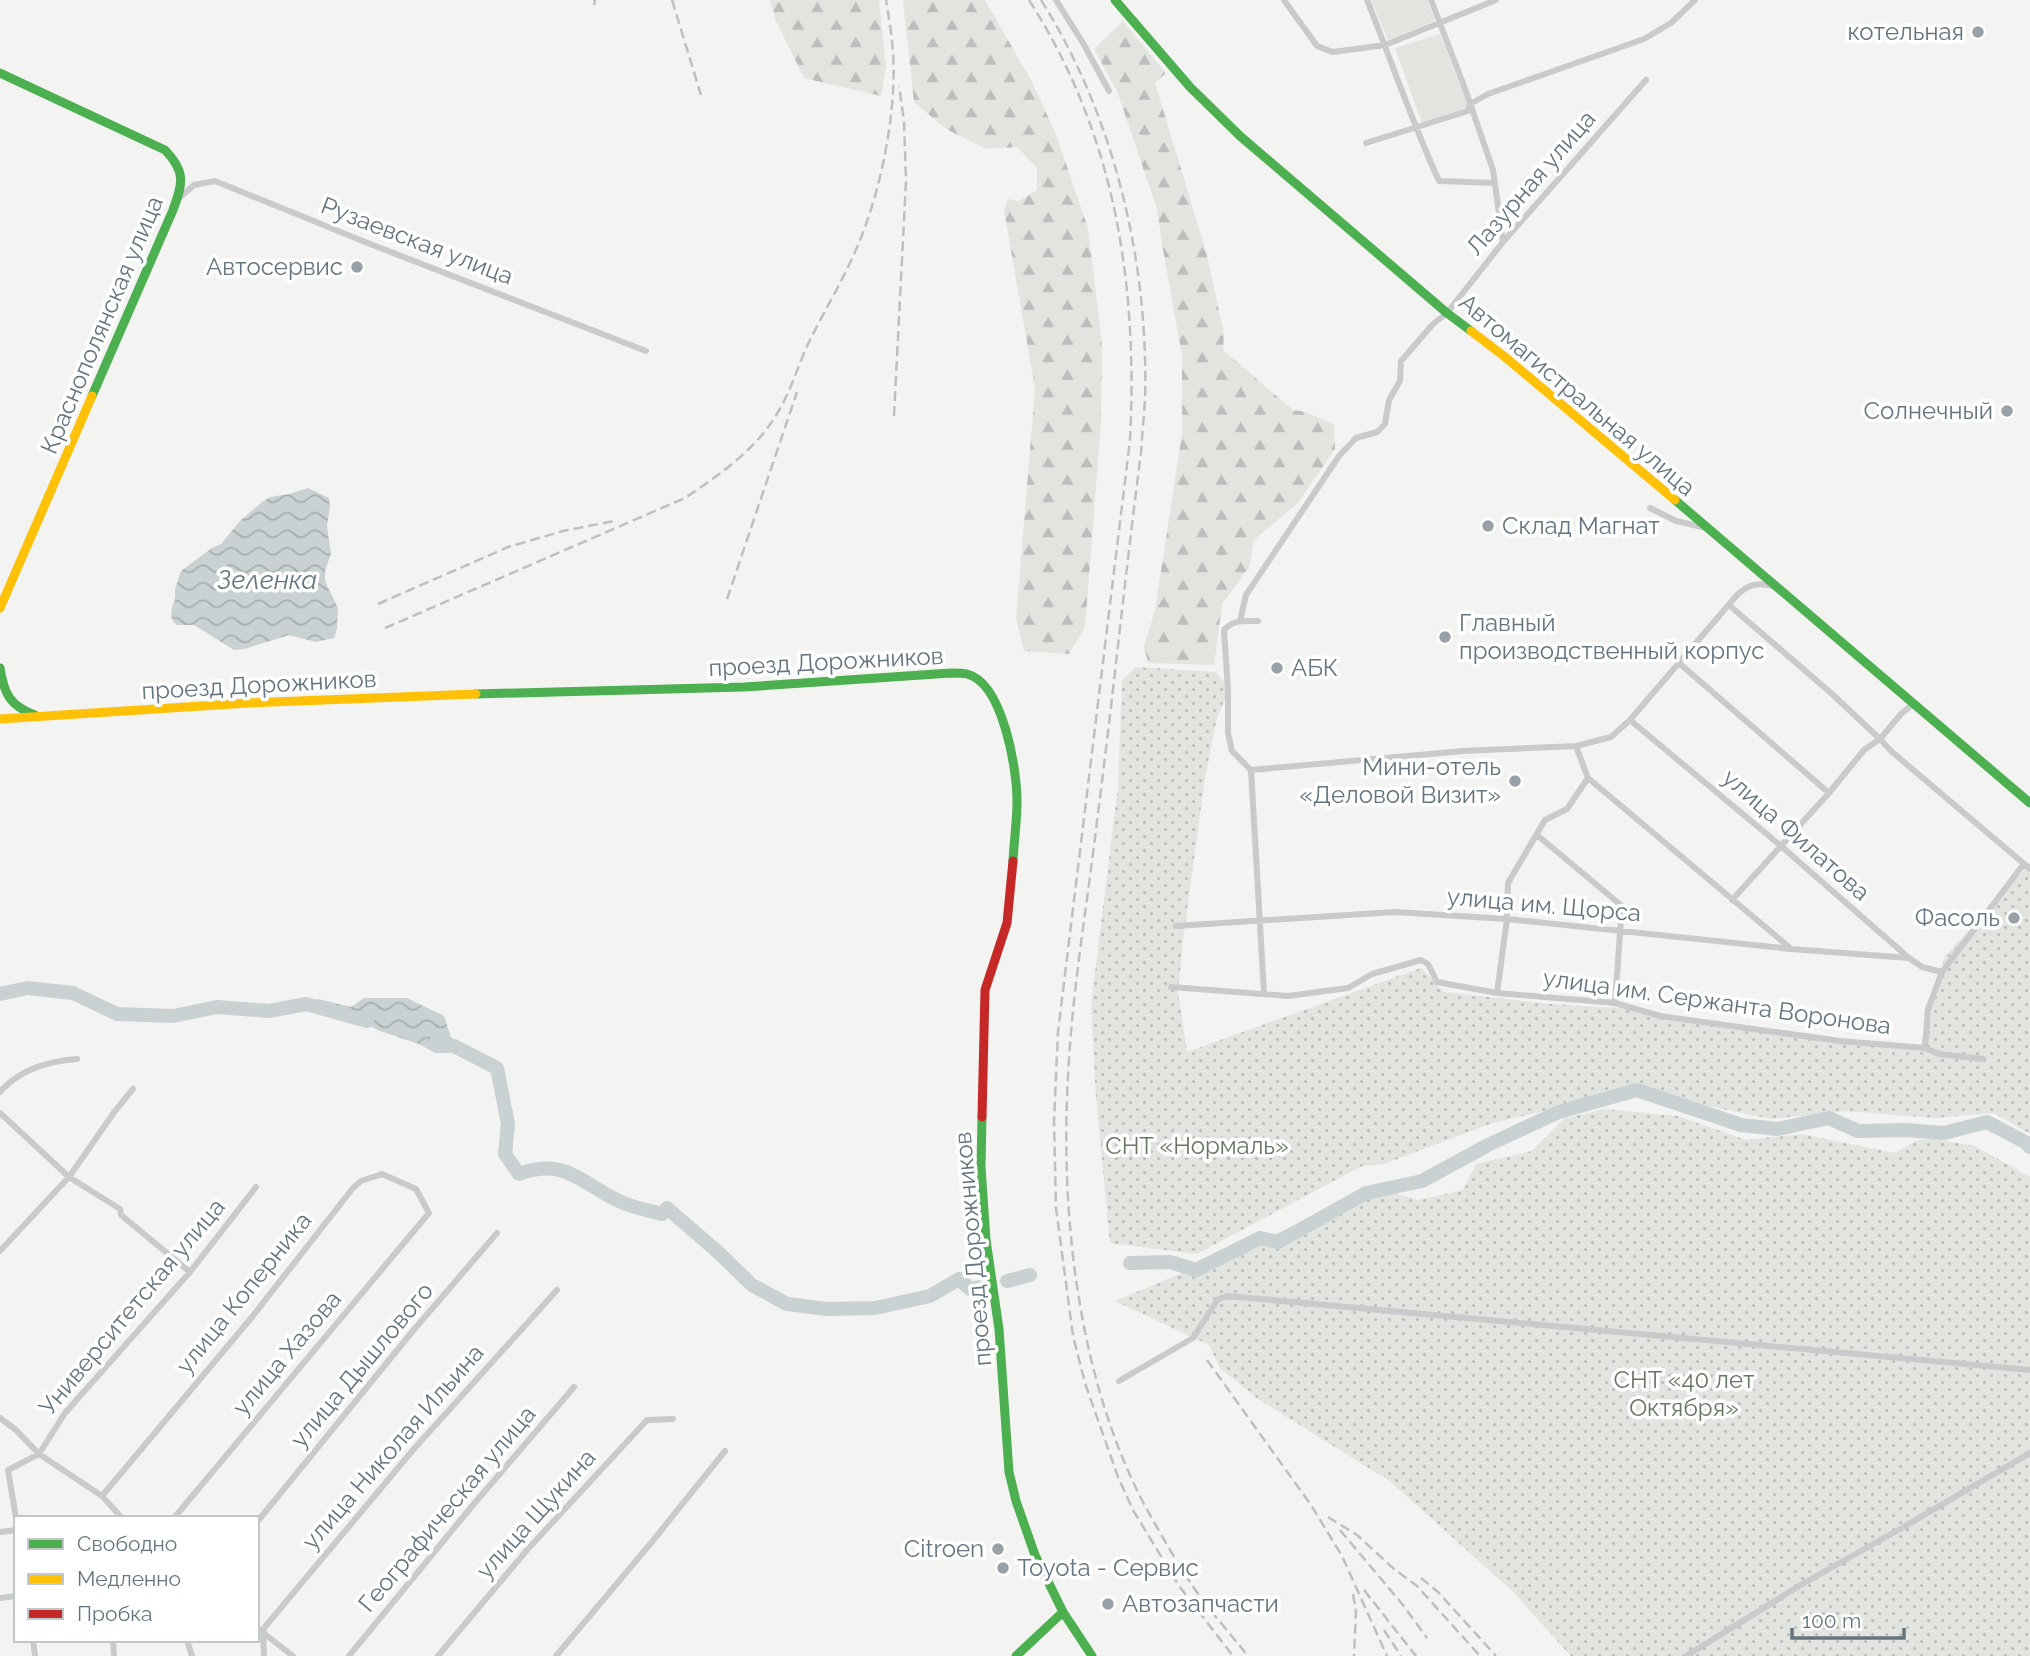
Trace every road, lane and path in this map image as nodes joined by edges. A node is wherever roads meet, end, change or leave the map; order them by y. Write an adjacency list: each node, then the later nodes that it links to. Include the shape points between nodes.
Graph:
1 (1056, 0): 12 (street)
2 (1115, 0): 19 (main road, Автомагистральная улица, via 1190,87 1240,136)
3 (1284, 0): 9 (street, via 1317,46 1334,52)
4 (1367, 0): 9 (street)
5 (1431, 0): 8 (street)
6 (1496, 0): 8 (street)
7 (1695, 0): 13 (street, via 1671,23 1644,39)
8 (1440, 23): 9 (street); 13 (street)
9 (1385, 46): 14 (street)
10 (0, 73): 17 (main road, Краснополянская улица, via 164,150 182,174)
11 (1646, 80): 18 (street, Лазурная улица)
12 (1109, 91)
13 (1470, 104): 14 (street, via 1468,111); 16 (street)
14 (1416, 127): 15 (street); 16 (street, via 1439,181)
15 (1366, 143)
16 (1495, 183): 18 (street)
17 (177, 199): 20 (street, Рузаевская улица, via 194,185 215,181); 25 (main road, Краснополянская улица)
18 (1503, 242): 19 (street, Лазурная улица)
19 (1447, 313): 22 (main road, Автомагистральная улица); 26 (street, Лазурная улица, via 1401,361 1400,381 1389,400 1385,424 1377,432 1356,438 1339,456 1247,595)
20 (646, 351)
21 (1650, 508): 22 (street, via 1676,521)
22 (1708, 528): 23 (main road, Автомагистральная улица)
23 (1776, 587): 24 (street, via 1756,583); 30 (main road, Автомагистральная улица)
24 (1729, 605): 28 (street); 34 (street)
25 (0, 608)
26 (1240, 621): 27 (street); 36 (street, Лазурная улица, via 1224,630 1228,733 1232,751)
27 (1258, 621)
28 (1679, 663): 33 (street); 38 (street)
29 (0, 668): 31 (main road, via 8,699 20,710)
30 (1913, 704): 34 (street); 39 (main road, Автомагистральная улица)
31 (42, 717): 32 (main road, проезд Дорожников); 82 (main road, проезд Дорожников, via 409,695 744,687 951,673 969,674 984,684 992,693 1014,759 1017,799 1007,923 985,990 981,1167 985,1228 999,1329 1009,1472 1035,1555)
32 (0, 719)
33 (1630, 720): 35 (street, via 1611,737); 41 (street, улица Филатова)
34 (1880, 739): 38 (street, via 1864,750); 42 (street)
35 (1576, 746): 36 (street, via 1463,751); 37 (street)
36 (1251, 771): 45 (street)
37 (1588, 778): 40 (street, via 1567,809 1545,820); 43 (street)
38 (1829, 793): 41 (street)
39 (2030, 803)
40 (1536, 835): 44 (street, via 1508,883); 47 (street, via 1622,906)
41 (1781, 846): 43 (street); 49 (street, улица Филатова)
42 (2027, 867): 50 (street)
43 (1732, 900): 48 (street)
44 (1507, 919): 45 (street, улица им. Щорса, via 1395,912); 47 (street, улица им. Щорса); 53 (street)
45 (1260, 920): 46 (street, улица им. Щорса); 52 (street)
46 (1176, 926)
47 (1620, 931): 48 (street, улица им. Щорса); 54 (street)
48 (1791, 949): 49 (street, улица им. Щорса)
49 (1909, 958): 50 (street, улица Филатова)
50 (1942, 972): 55 (street, via 1928,1009)
51 (1171, 987): 52 (street, улица им. Сержанта Воронова)
52 (1264, 993): 53 (street, улица им. Сержанта Воронова, via 1288,996 1348,988 1372,974 1421,960 1429,964 1437,982)
53 (1497, 993): 54 (street, улица им. Сержанта Воронова)
54 (1615, 1003): 55 (street, улица им. Сержанта Воронова, via 1660,1016)
55 (1925, 1048): 57 (street, улица им. Сержанта Воронова)
56 (78, 1059): 59 (street, via 55,1060 22,1073)
57 (1983, 1059)
58 (133, 1089): 61 (street)
59 (0, 1092)
60 (0, 1113): 61 (street)
61 (69, 1177): 65 (street); 66 (street, via 121,1209 121,1215)
62 (256, 1187): 66 (street, Университетская улица)
63 (429, 1213): 77 (street, улица Коперника, via 416,1189 382,1174 361,1181); 80 (street, улица Хазова)
64 (497, 1233): 81 (street, улица Дышлового)
65 (0, 1251)
66 (190, 1272): 75 (street, Университетская улица, via 65,1413)
67 (556, 1290): 83 (street, улица Николая Ильина)
68 (2030, 1370): 69 (street, via 1228,1296 1218,1299 1193,1338)
69 (1119, 1381)
70 (574, 1387): 86 (street, Географическая улица)
71 (0, 1418): 75 (street)
72 (673, 1419): 87 (street, улица Щукина, via 647,1420 527,1550)
73 (724, 1451): 88 (street)
74 (2030, 1453): 91 (street)
75 (39, 1454): 76 (street, Университетская улица); 77 (street)
76 (4, 1470): 78 (street, Университетская улица)
77 (102, 1496): 79 (street)
78 (16, 1516)
79 (120, 1516)
80 (176, 1516)
81 (259, 1520)
82 (1063, 1612): 89 (main road); 90 (main road, проезд Дорожников)
83 (260, 1630): 84 (street); 85 (street)
84 (264, 1656)
85 (293, 1656)
86 (349, 1656)
87 (438, 1656)
88 (556, 1656)
89 (1016, 1656)
90 (1092, 1656)
91 (1686, 1656)

